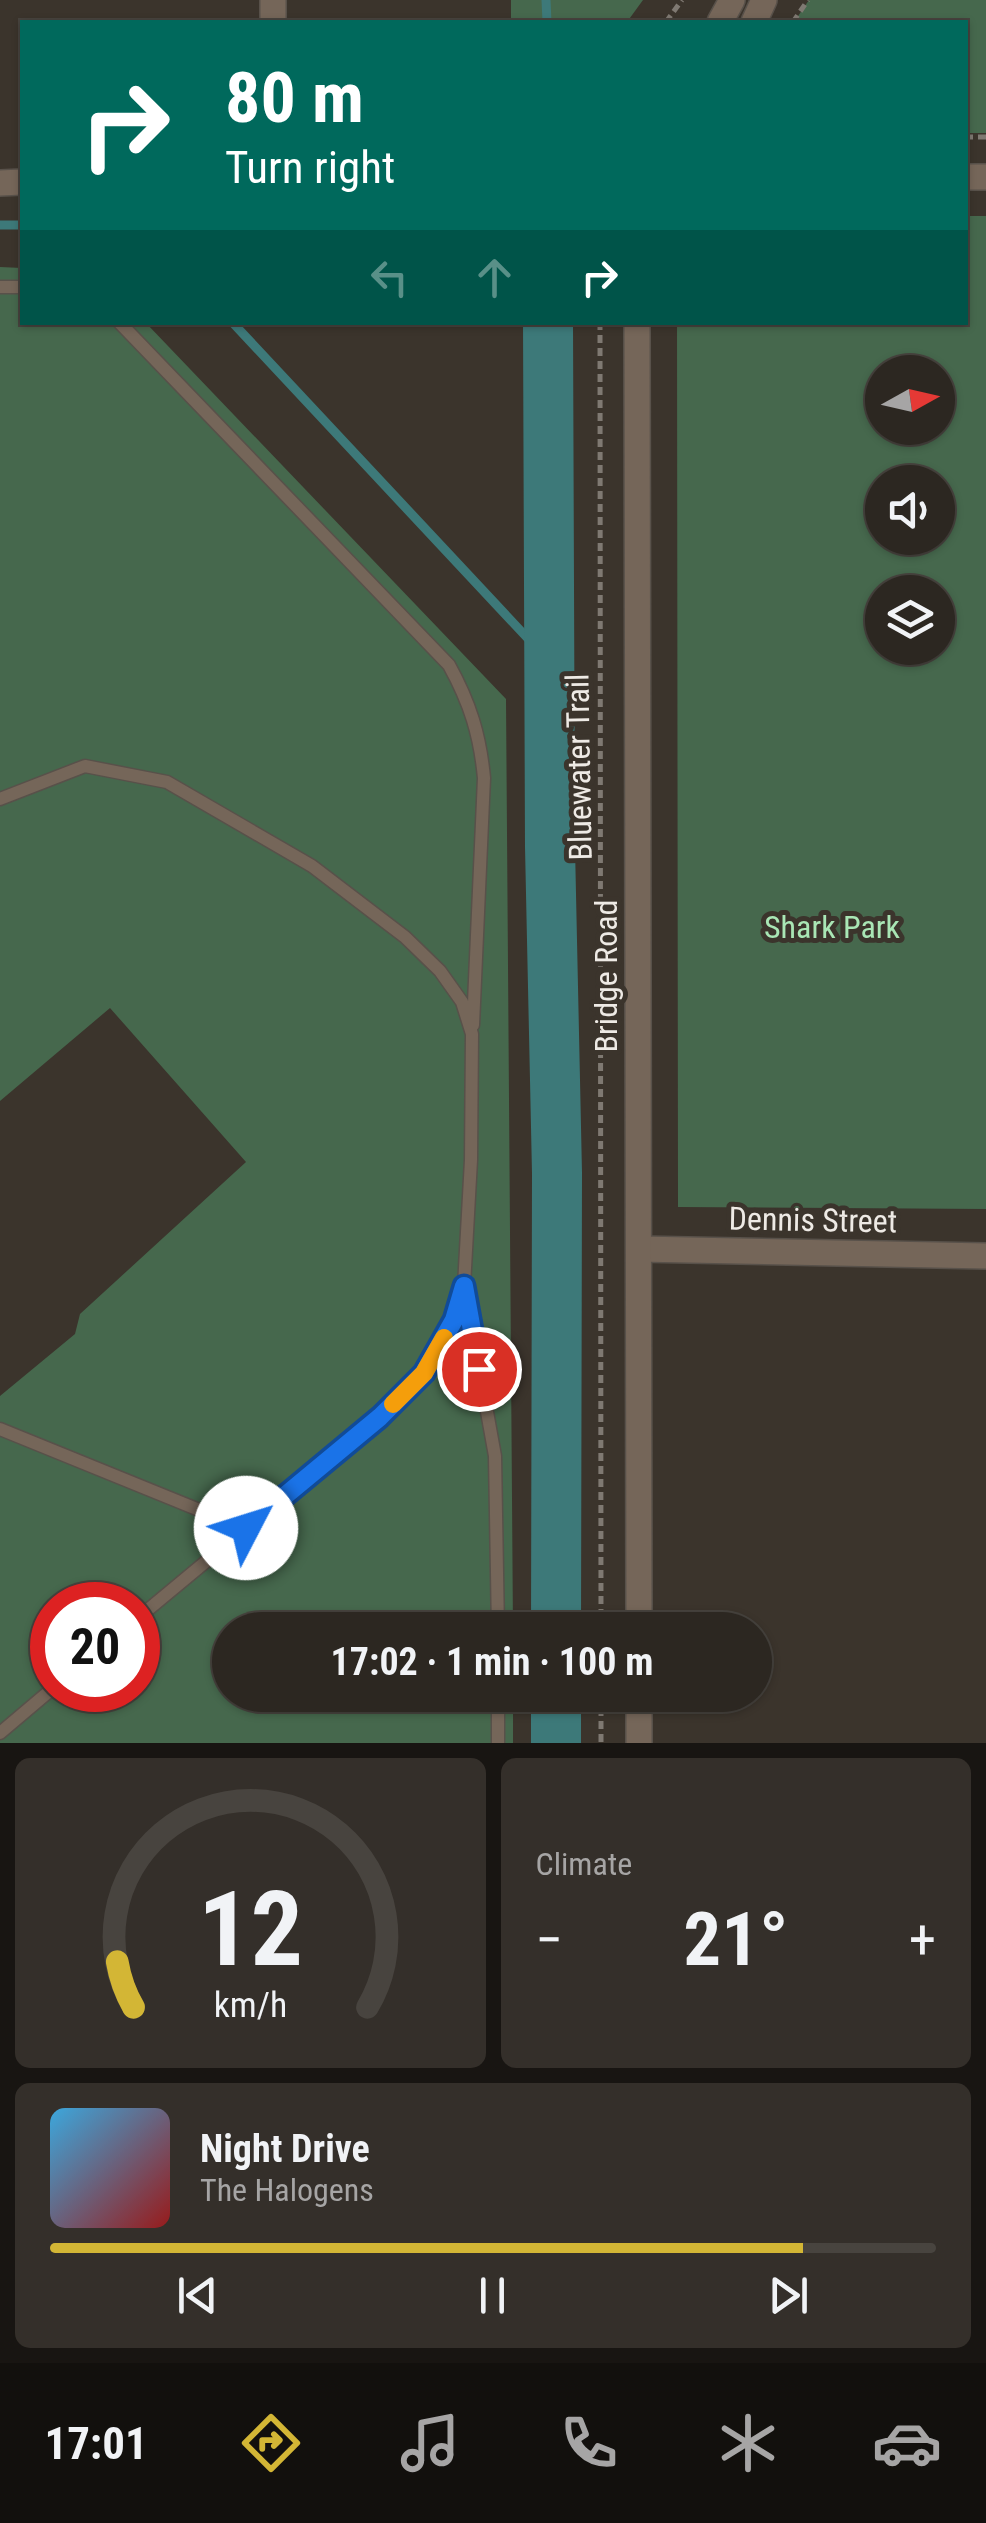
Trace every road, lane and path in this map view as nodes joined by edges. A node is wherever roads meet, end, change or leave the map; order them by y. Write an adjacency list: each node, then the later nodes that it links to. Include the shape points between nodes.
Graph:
1 (123, 325): 5 (lane, via 449,666 469,702 484,778)
2 (600, 325): 13 (path, Bluewater Trail)
3 (638, 325): 6 (street, Bridge Road)
4 (0, 799): 5 (lane, via 84,766 167,782 312,866 405,937 440,970 462,1002)
5 (472, 1034): 8 (lane)
6 (638, 1249): 7 (street, Dennis Street); 14 (street, Bridge Road)
7 (986, 1256)
8 (464, 1286): 10 (lane, via 454,1320 424,1373); 12 (lane, via 495,1456)
9 (0, 1429): 10 (lane)
10 (246, 1528): 11 (lane)
11 (160, 1600)
12 (498, 1612)
13 (601, 1612)
14 (639, 1612)
15 (30, 1708): 19 (lane)
16 (498, 1712): 20 (lane)
17 (601, 1712): 21 (path)
18 (639, 1712): 22 (street)
19 (0, 1733)
20 (498, 1743)
21 (601, 1743)
22 (639, 1743)

